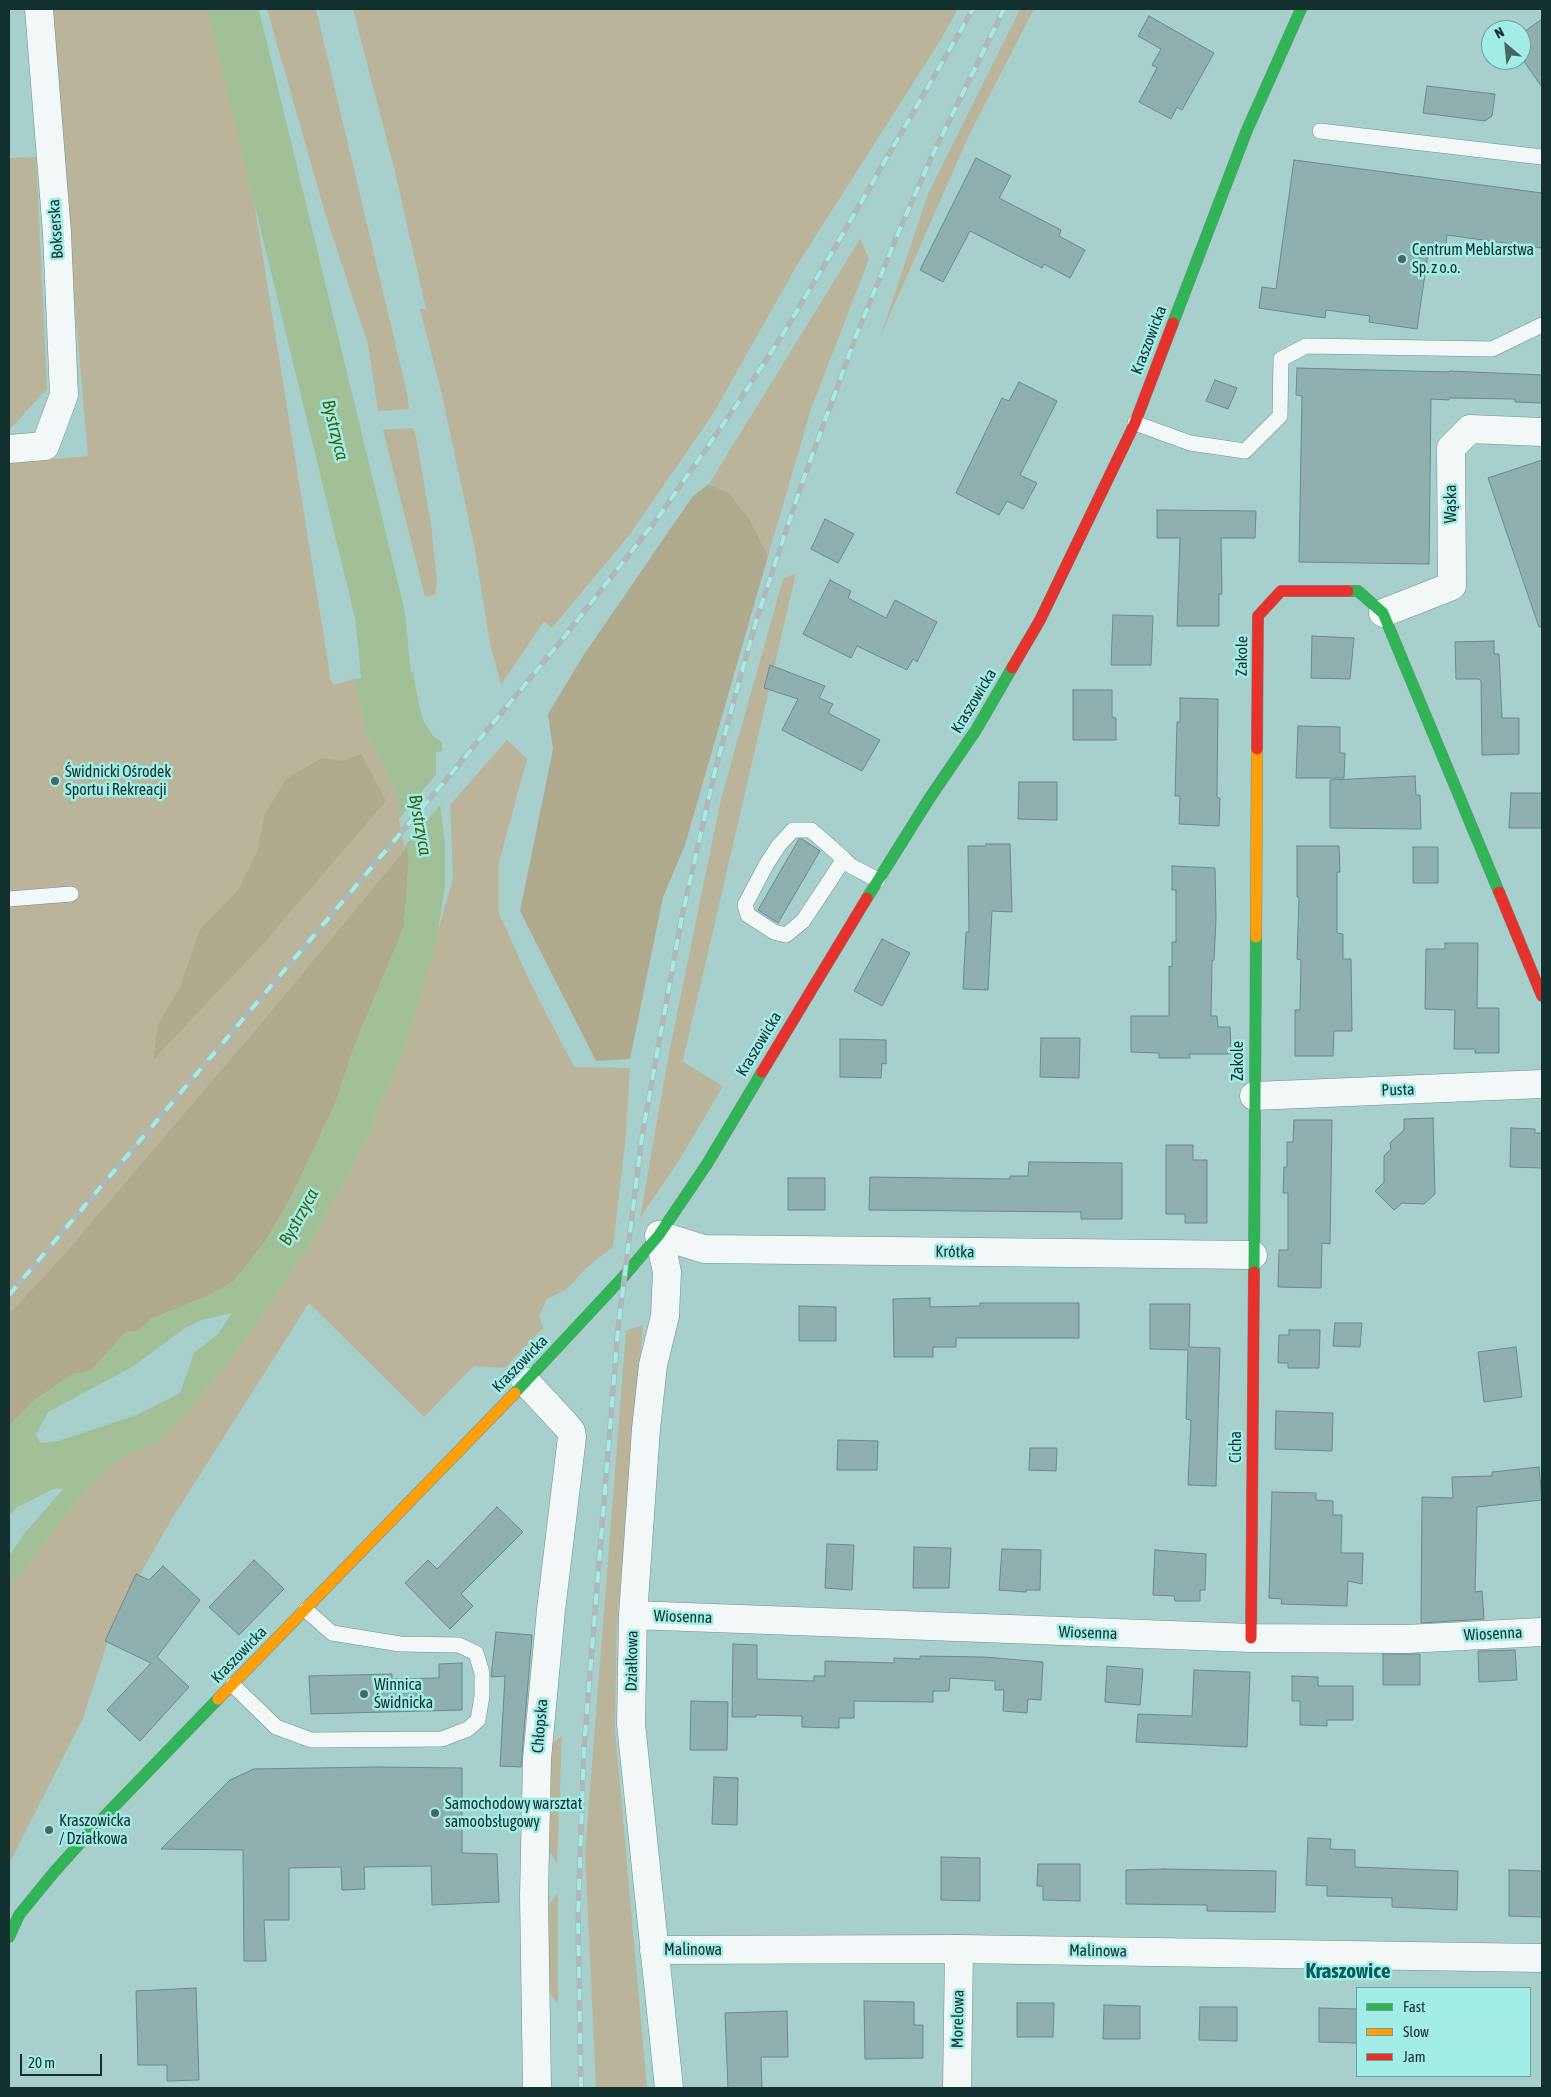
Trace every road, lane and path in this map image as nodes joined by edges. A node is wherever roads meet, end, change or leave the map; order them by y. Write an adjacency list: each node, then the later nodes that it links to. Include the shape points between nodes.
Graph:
1 (39, 9): 8 (street, Bokserska, via 57,234 64,395 45,446)
2 (1301, 9): 6 (street, Kraszowicka, via 1247,130)
3 (1320, 131): 4 (lane)
4 (1542, 157)
5 (1542, 325): 6 (lane, via 1492,349 1306,346 1281,359 1280,416 1245,451 1190,443)
6 (1135, 423): 11 (street, Kraszowicka, via 1040,620 976,730)
7 (1542, 432): 9 (street, Wąska, via 1470,429 1451,448 1452,586)
8 (9, 449)
9 (1383, 613): 14 (street, Zakole); 16 (street, Zakole, via 1358,591 1281,591 1258,616)
10 (844, 859): 10 (lane, via 811,830 792,830 779,845 749,897 745,905 748,915 774,932 786,934 803,921); 11 (lane)
11 (878, 880): 17 (street, Kraszowicka, via 708,1164)
12 (71, 894): 13 (lane)
13 (9, 899)
14 (1542, 996)
15 (1542, 1084): 16 (street, Pusta)
16 (1254, 1096): 18 (street, Zakole)
17 (660, 1235): 18 (street, Krótka, via 704,1249); 19 (street, Kraszowicka); 21 (street, Działkowa, via 666,1272 666,1316 653,1365)
18 (1253, 1255): 23 (street, Cicha)
19 (526, 1382): 20 (street, Kraszowicka); 29 (street, Chłopska, via 565,1424 572,1437 537,1759 534,1896)
20 (306, 1610): 24 (street, Kraszowicka); 24 (lane, via 332,1633 400,1644 459,1645 476,1654 482,1673 478,1720 468,1729 442,1739 311,1740 276,1727)
21 (633, 1614): 23 (street, Wiosenna); 27 (street, Działkowa, via 631,1724)
22 (1542, 1632): 23 (street, Wiosenna, via 1406,1638)
23 (1251, 1638)
24 (232, 1685): 25 (street, Kraszowicka, via 72,1851 19,1915)
25 (9, 1937)
26 (959, 1949): 27 (street, Malinowa); 28 (street, Malinowa); 31 (street, Morelowa)
27 (654, 1950): 30 (street, Działkowa)
28 (1542, 1958)
29 (537, 2088)
30 (669, 2088)
31 (956, 2088)

